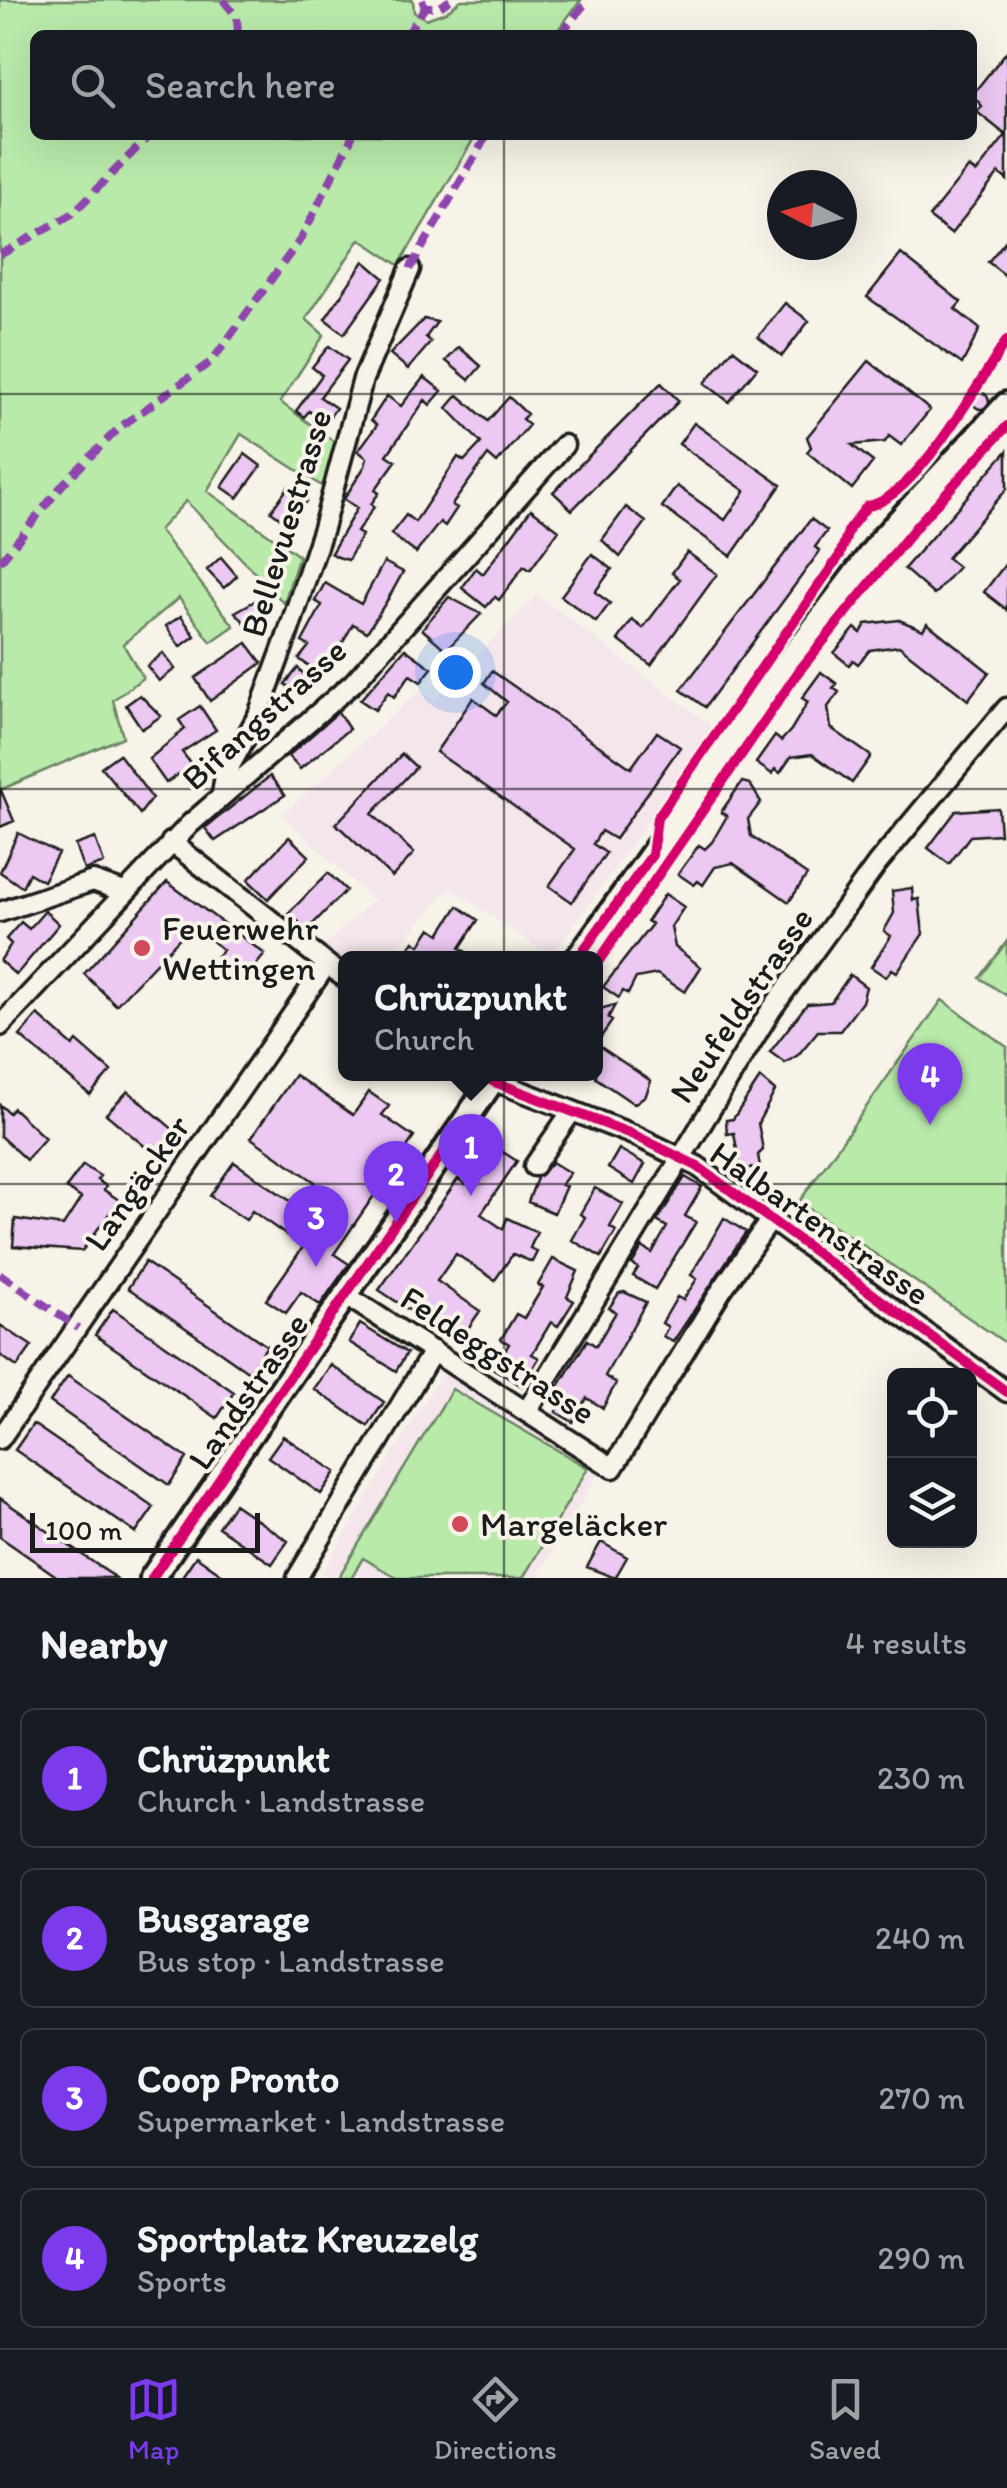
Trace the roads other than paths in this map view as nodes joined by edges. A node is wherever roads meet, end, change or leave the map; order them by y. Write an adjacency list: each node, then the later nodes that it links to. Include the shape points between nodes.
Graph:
1 (410, 270): 5 (street, Bellevuestrasse, via 363,379 286,639)
2 (1007, 404): 9 (main road, via 882,539)
3 (564, 445): 5 (street, Bifangstrasse, via 353,683)
4 (1007, 708): 16 (street, Neufeldstrasse, via 876,864 771,1010)
5 (222, 794): 6 (street, Bifangstrasse)
6 (171, 842): 7 (street, Bifangstrasse); 10 (street)
7 (124, 892): 8 (street, via 93,881); 12 (street, Bifangstrasse)
8 (0, 912)
9 (583, 951)
10 (327, 964): 11 (street); 23 (street, Langäcker)
11 (338, 973)
12 (0, 1026)
13 (486, 1081): 19 (main road, Landstrasse)
14 (501, 1081): 15 (street, Halbartenstrasse)
15 (572, 1112): 16 (street, Halbartenstrasse); 17 (street)
16 (680, 1158): 18 (street, Halbartenstrasse); 22 (street, Neufeldstrasse)
17 (534, 1166)
18 (772, 1219): 21 (street, Halbartenstrasse); 22 (street, Feldeggstrasse, via 613,1468)
19 (347, 1296): 20 (street, Feldeggstrasse); 24 (main road, Landstrasse)
20 (433, 1351): 22 (street, Feldeggstrasse); 25 (street)
21 (1007, 1392)
22 (526, 1410)
23 (0, 1439)
24 (152, 1578)
25 (297, 1578)

